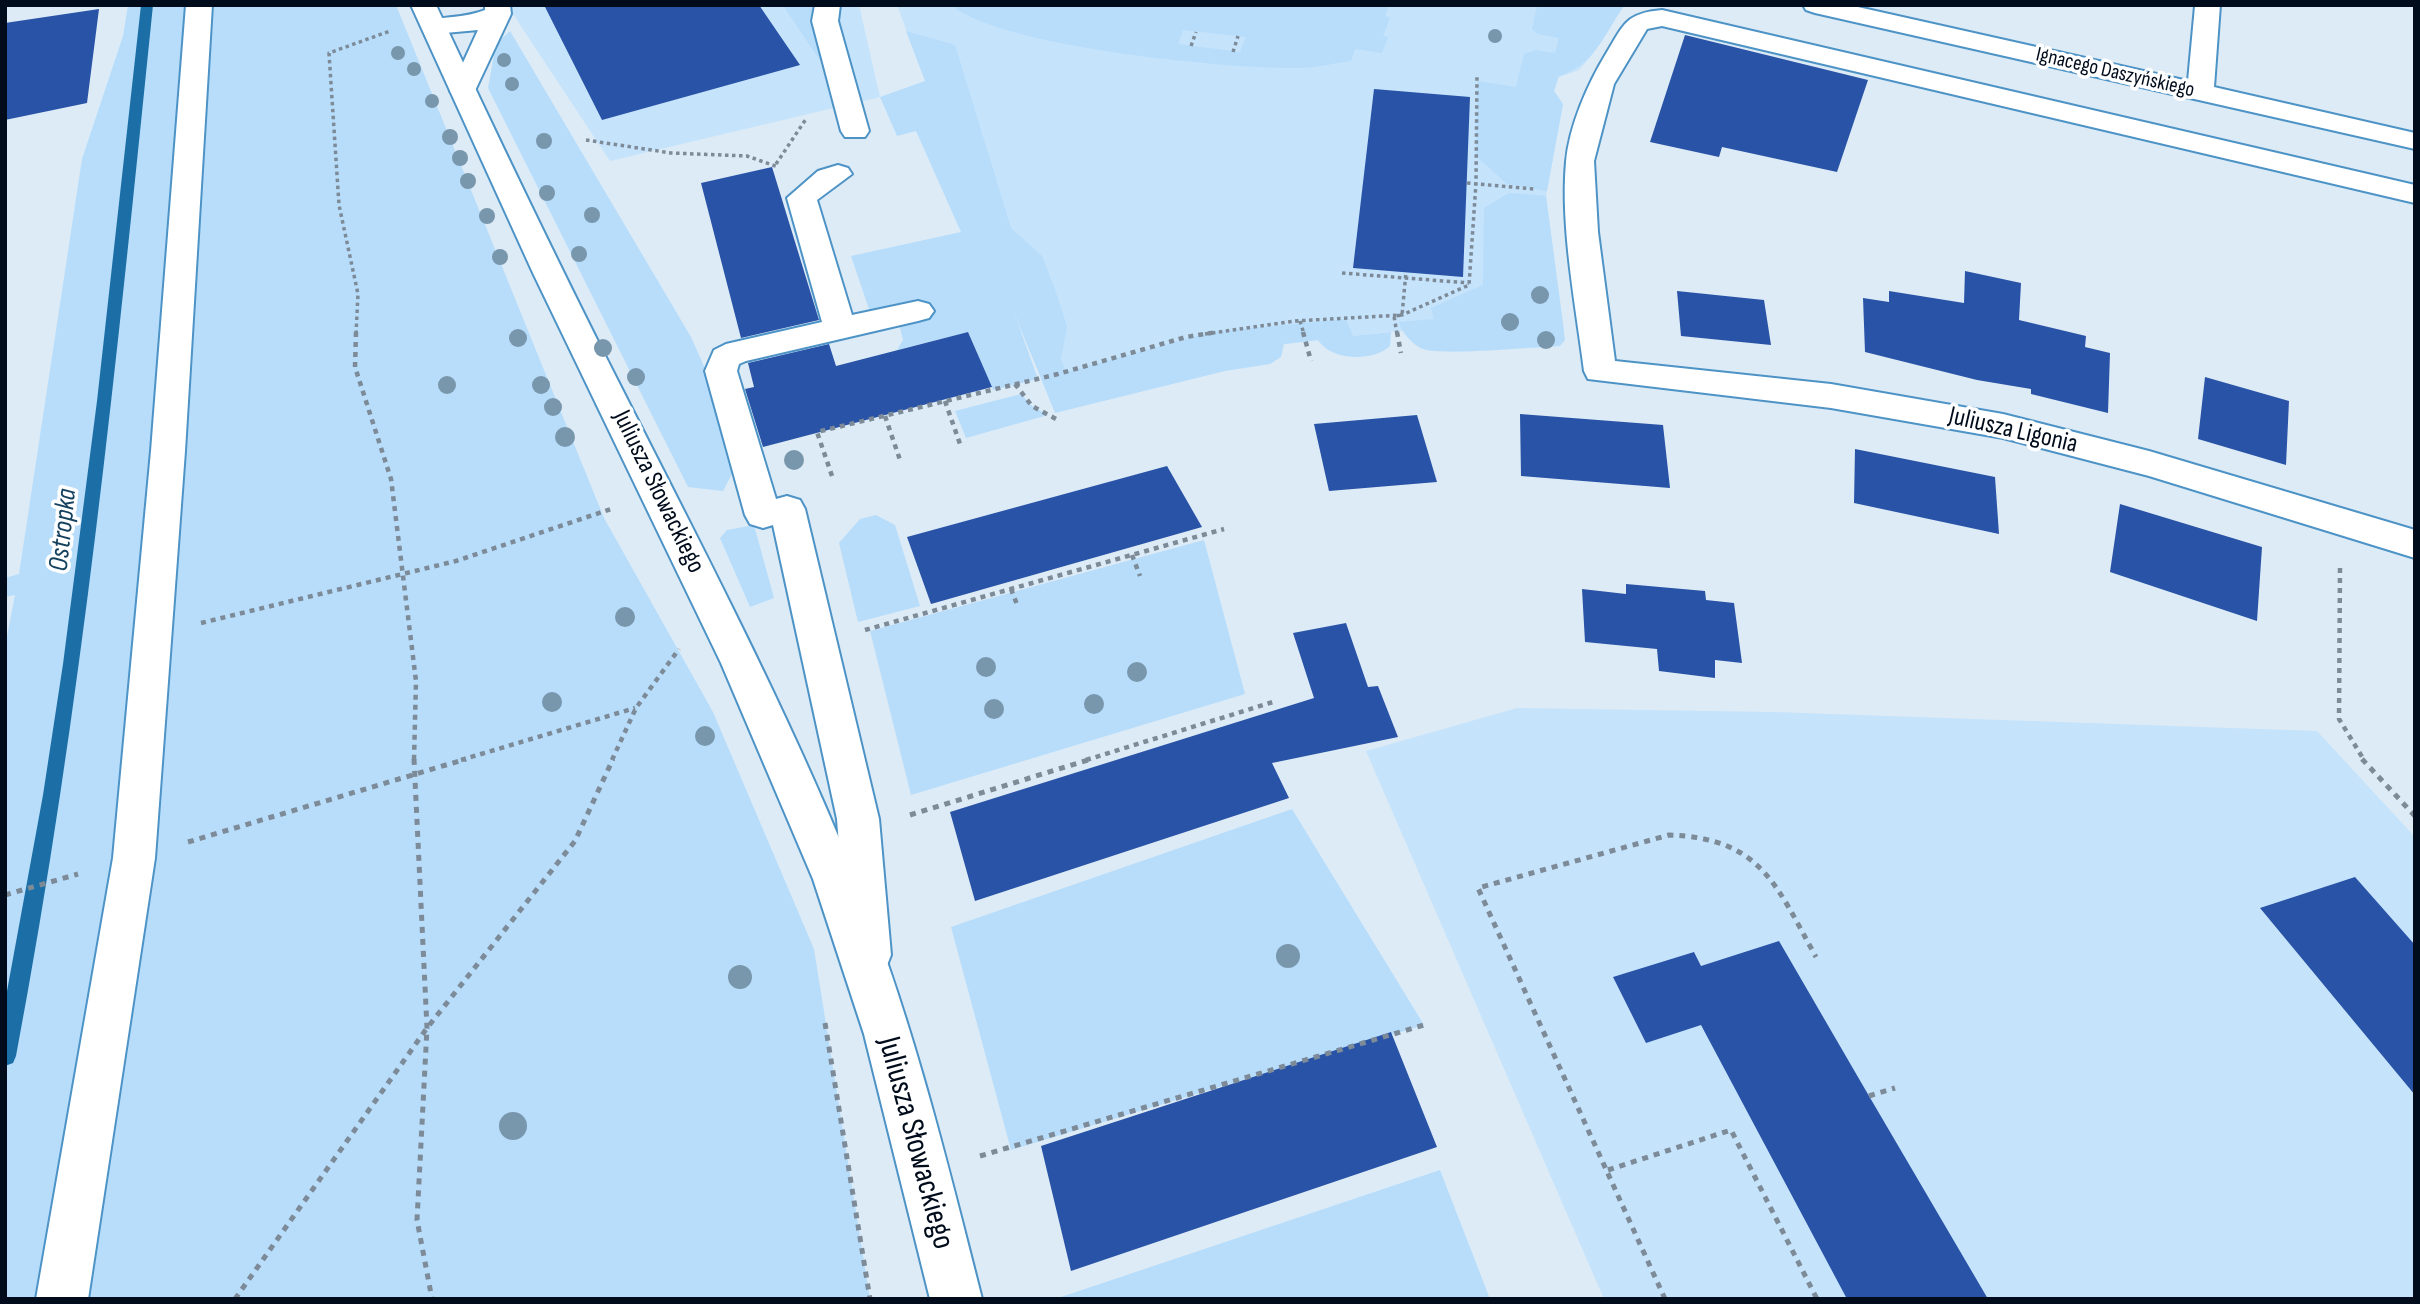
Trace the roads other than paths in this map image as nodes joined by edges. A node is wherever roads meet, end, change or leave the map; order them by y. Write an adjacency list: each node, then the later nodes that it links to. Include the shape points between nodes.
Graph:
1 (199, 5): 17 (street, via 134,858)
2 (828, 5): 9 (street, via 825,21)
3 (1815, 5): 8 (street, Ignacego Daszyńskiego)
4 (2208, 6): 8 (street)
5 (498, 10): 6 (street, via 471,24); 7 (street)
6 (429, 16): 7 (street, Juliusza Słowackiego)
7 (463, 91): 16 (street, Juliusza Słowackiego, via 672,519 783,760 835,881)
8 (2200, 93): 10 (street, Ignacego Daszyńskiego)
9 (855, 131)
10 (2415, 141)
11 (838, 174): 14 (street, via 802,198)
12 (2415, 194): 15 (street, Juliusza Ligonia, via 1679,20 1646,19 1637,24 1601,84 1580,161 1583,232 1600,371 1817,394 2060,439)
13 (918, 311): 14 (street)
14 (840, 329): 16 (street, Juliusza Słowackiego, via 737,352 725,358 720,371 775,512 858,819)
15 (2415, 544)
16 (872, 988): 18 (street, Juliusza Słowackiego, via 923,1162)
17 (62, 1299)
18 (956, 1299)

